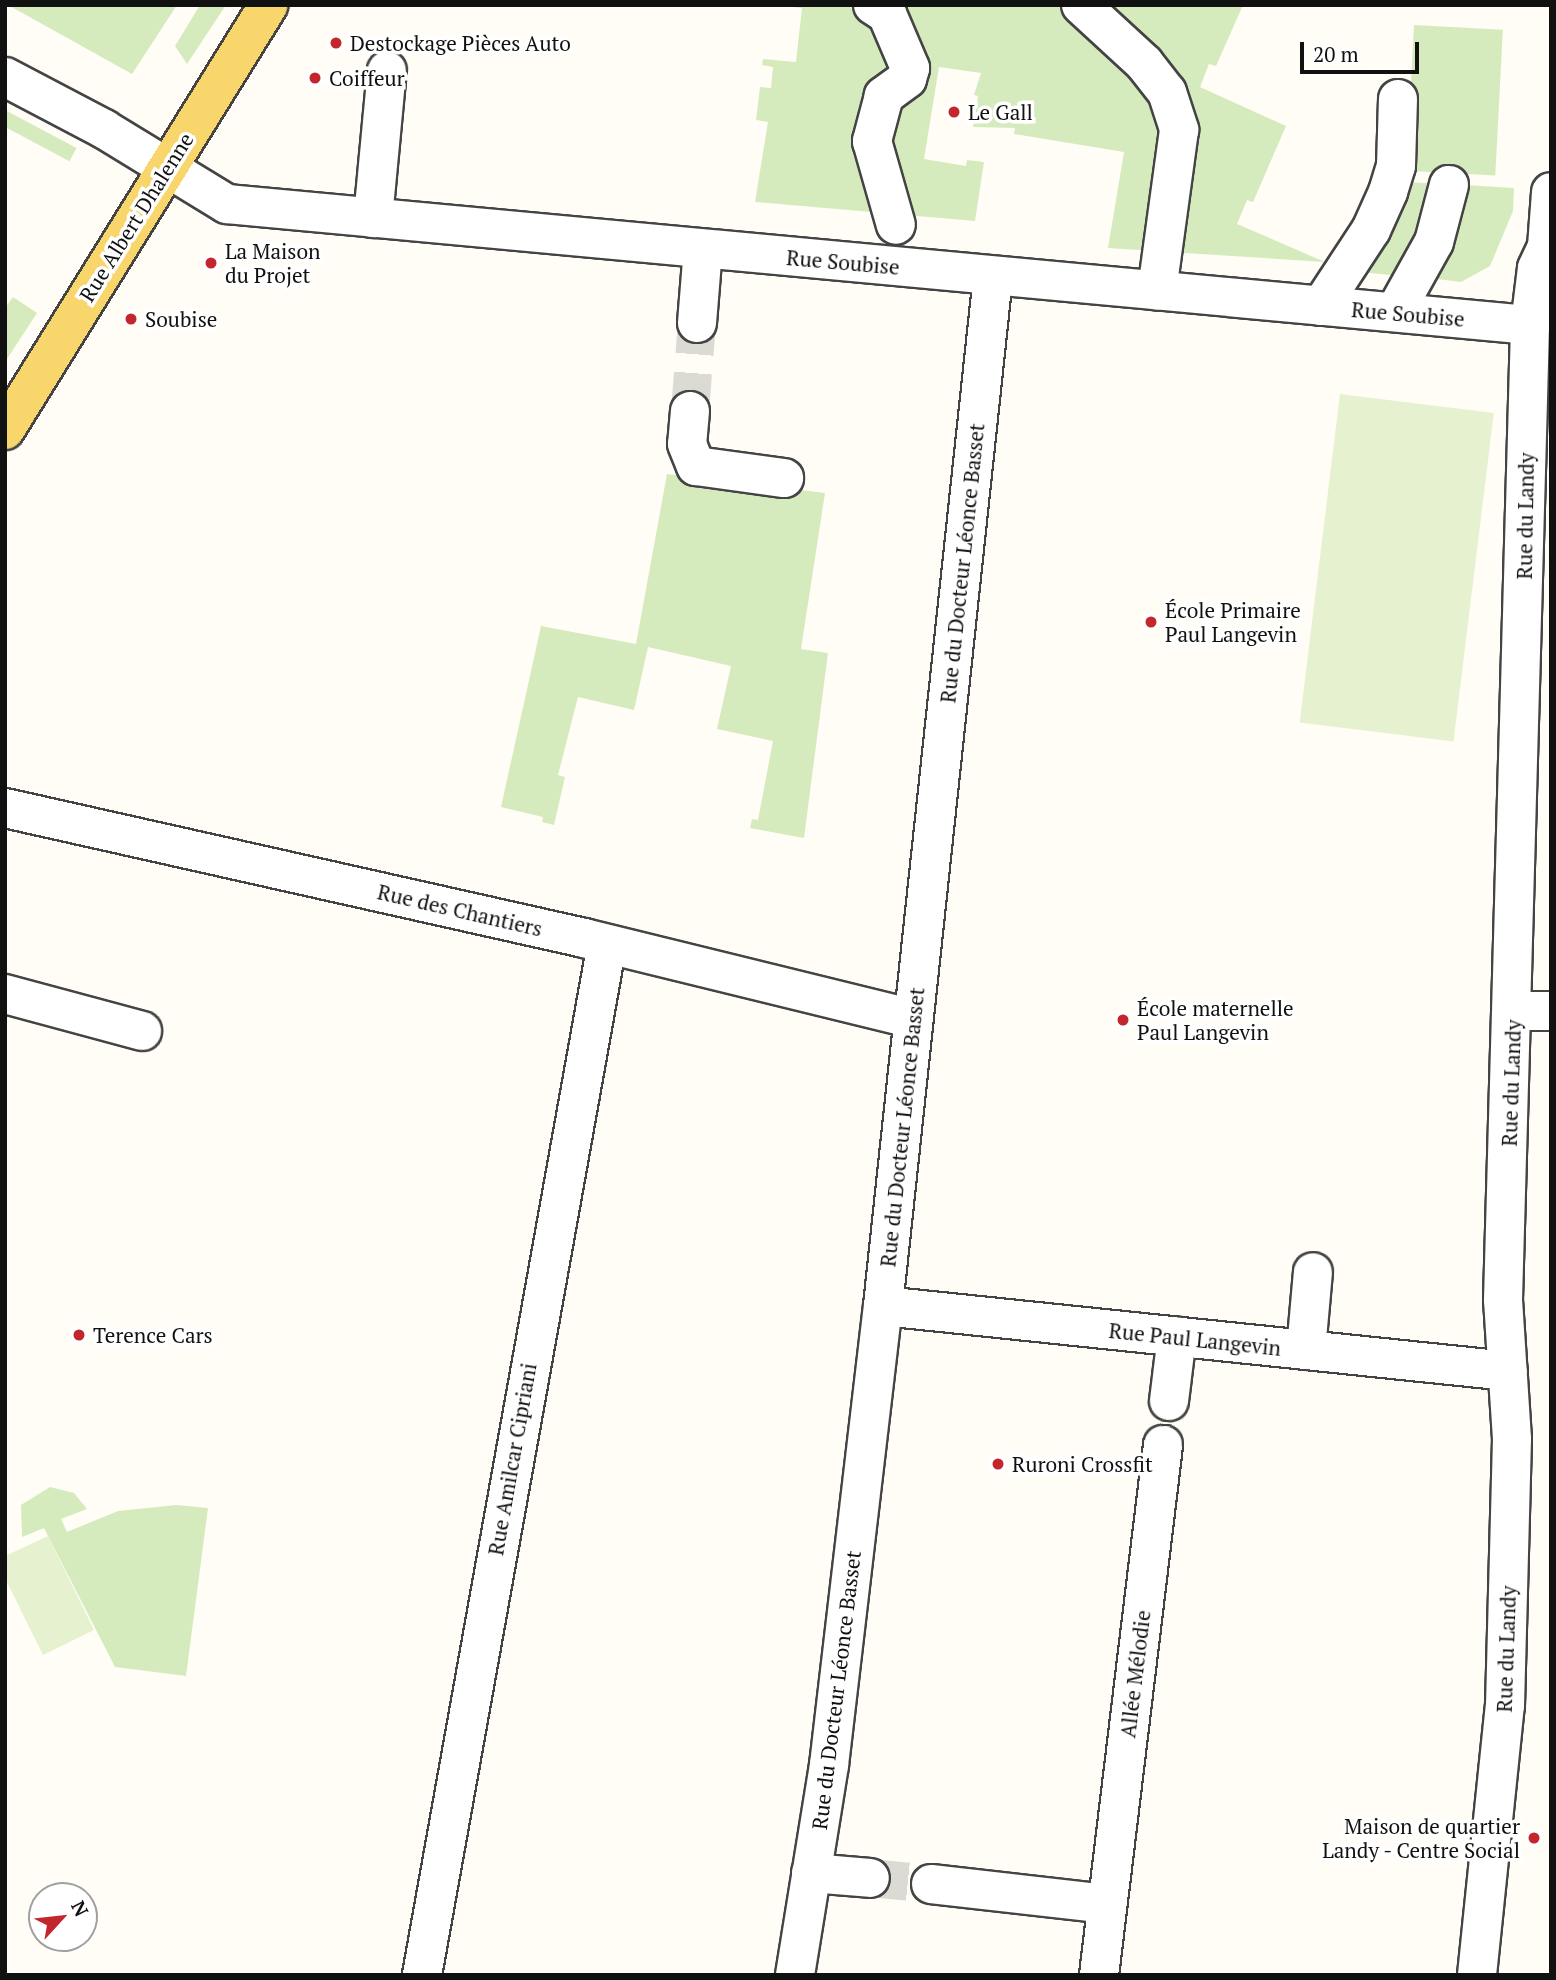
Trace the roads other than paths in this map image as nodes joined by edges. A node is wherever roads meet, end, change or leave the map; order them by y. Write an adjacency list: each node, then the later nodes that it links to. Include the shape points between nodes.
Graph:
1 (268, 5): 7 (main road, Rue Albert Dhalenne)
2 (1081, 5): 15 (street, via 1144,63 1167,92 1179,130)
3 (883, 8): 11 (street, via 910,68 907,79 884,96 872,141)
4 (387, 71): 10 (street)
5 (5, 77): 7 (street, Rue Soubise, via 104,129)
6 (1398, 99): 16 (street, via 1396,166 1388,192 1371,230)
7 (165, 169): 10 (street, Rue Soubise, via 227,204); 21 (main road, Rue Albert Dhalenne)
8 (1449, 185): 17 (street, via 1434,242)
9 (1551, 192): 12 (street, Rue du Landy)
10 (373, 218): 13 (street, Rue Soubise)
11 (896, 225)
12 (1549, 247): 19 (street, Rue du Landy, via 1537,268)
13 (703, 249): 14 (street, Rue Soubise); 18 (street)
14 (993, 277): 15 (street, Rue Soubise); 29 (street, Rue du Docteur Léonce Basset)
15 (1157, 291): 16 (street, Rue Soubise)
16 (1321, 306): 17 (street, Rue Soubise)
17 (1395, 312): 19 (street, Rue Soubise)
18 (697, 323)
19 (1530, 325): 22 (street, Rue du Landy)
20 (690, 411): 23 (street, via 687,444 696,466)
21 (5, 430)
22 (1539, 439): 24 (street, Rue du Landy)
23 (784, 478)
24 (1536, 692): 28 (street, Rue du Landy)
25 (5, 808): 26 (street, Rue des Chantiers)
26 (607, 944): 29 (street, Rue des Chantiers); 42 (street, Rue Amilcar Cipriani)
27 (5, 994): 30 (street)
28 (1532, 1011): 35 (street, Rue du Landy, via 1503,1300)
29 (913, 1019): 32 (street, Rue du Docteur Léonce Basset)
30 (142, 1031)
31 (1313, 1272): 34 (street)
32 (883, 1306): 33 (street, Rue Paul Langevin); 38 (street, Rue du Docteur Léonce Basset, via 829,1765)
33 (1177, 1336): 34 (street, Rue Paul Langevin); 36 (street)
34 (1306, 1350): 35 (street, Rue Paul Langevin)
35 (1508, 1371): 45 (street, Rue du Landy, via 1512,1439 1505,1706)
36 (1169, 1401)
37 (1163, 1445): 41 (street, Allée Mélodie)
38 (811, 1873): 39 (street); 43 (street, Rue du Docteur Léonce Basset)
39 (870, 1878)
40 (931, 1884): 41 (street)
41 (1106, 1903): 44 (street, Allée Mélodie)
42 (422, 1975)
43 (795, 1975)
44 (1099, 1975)
45 (1476, 1975)

